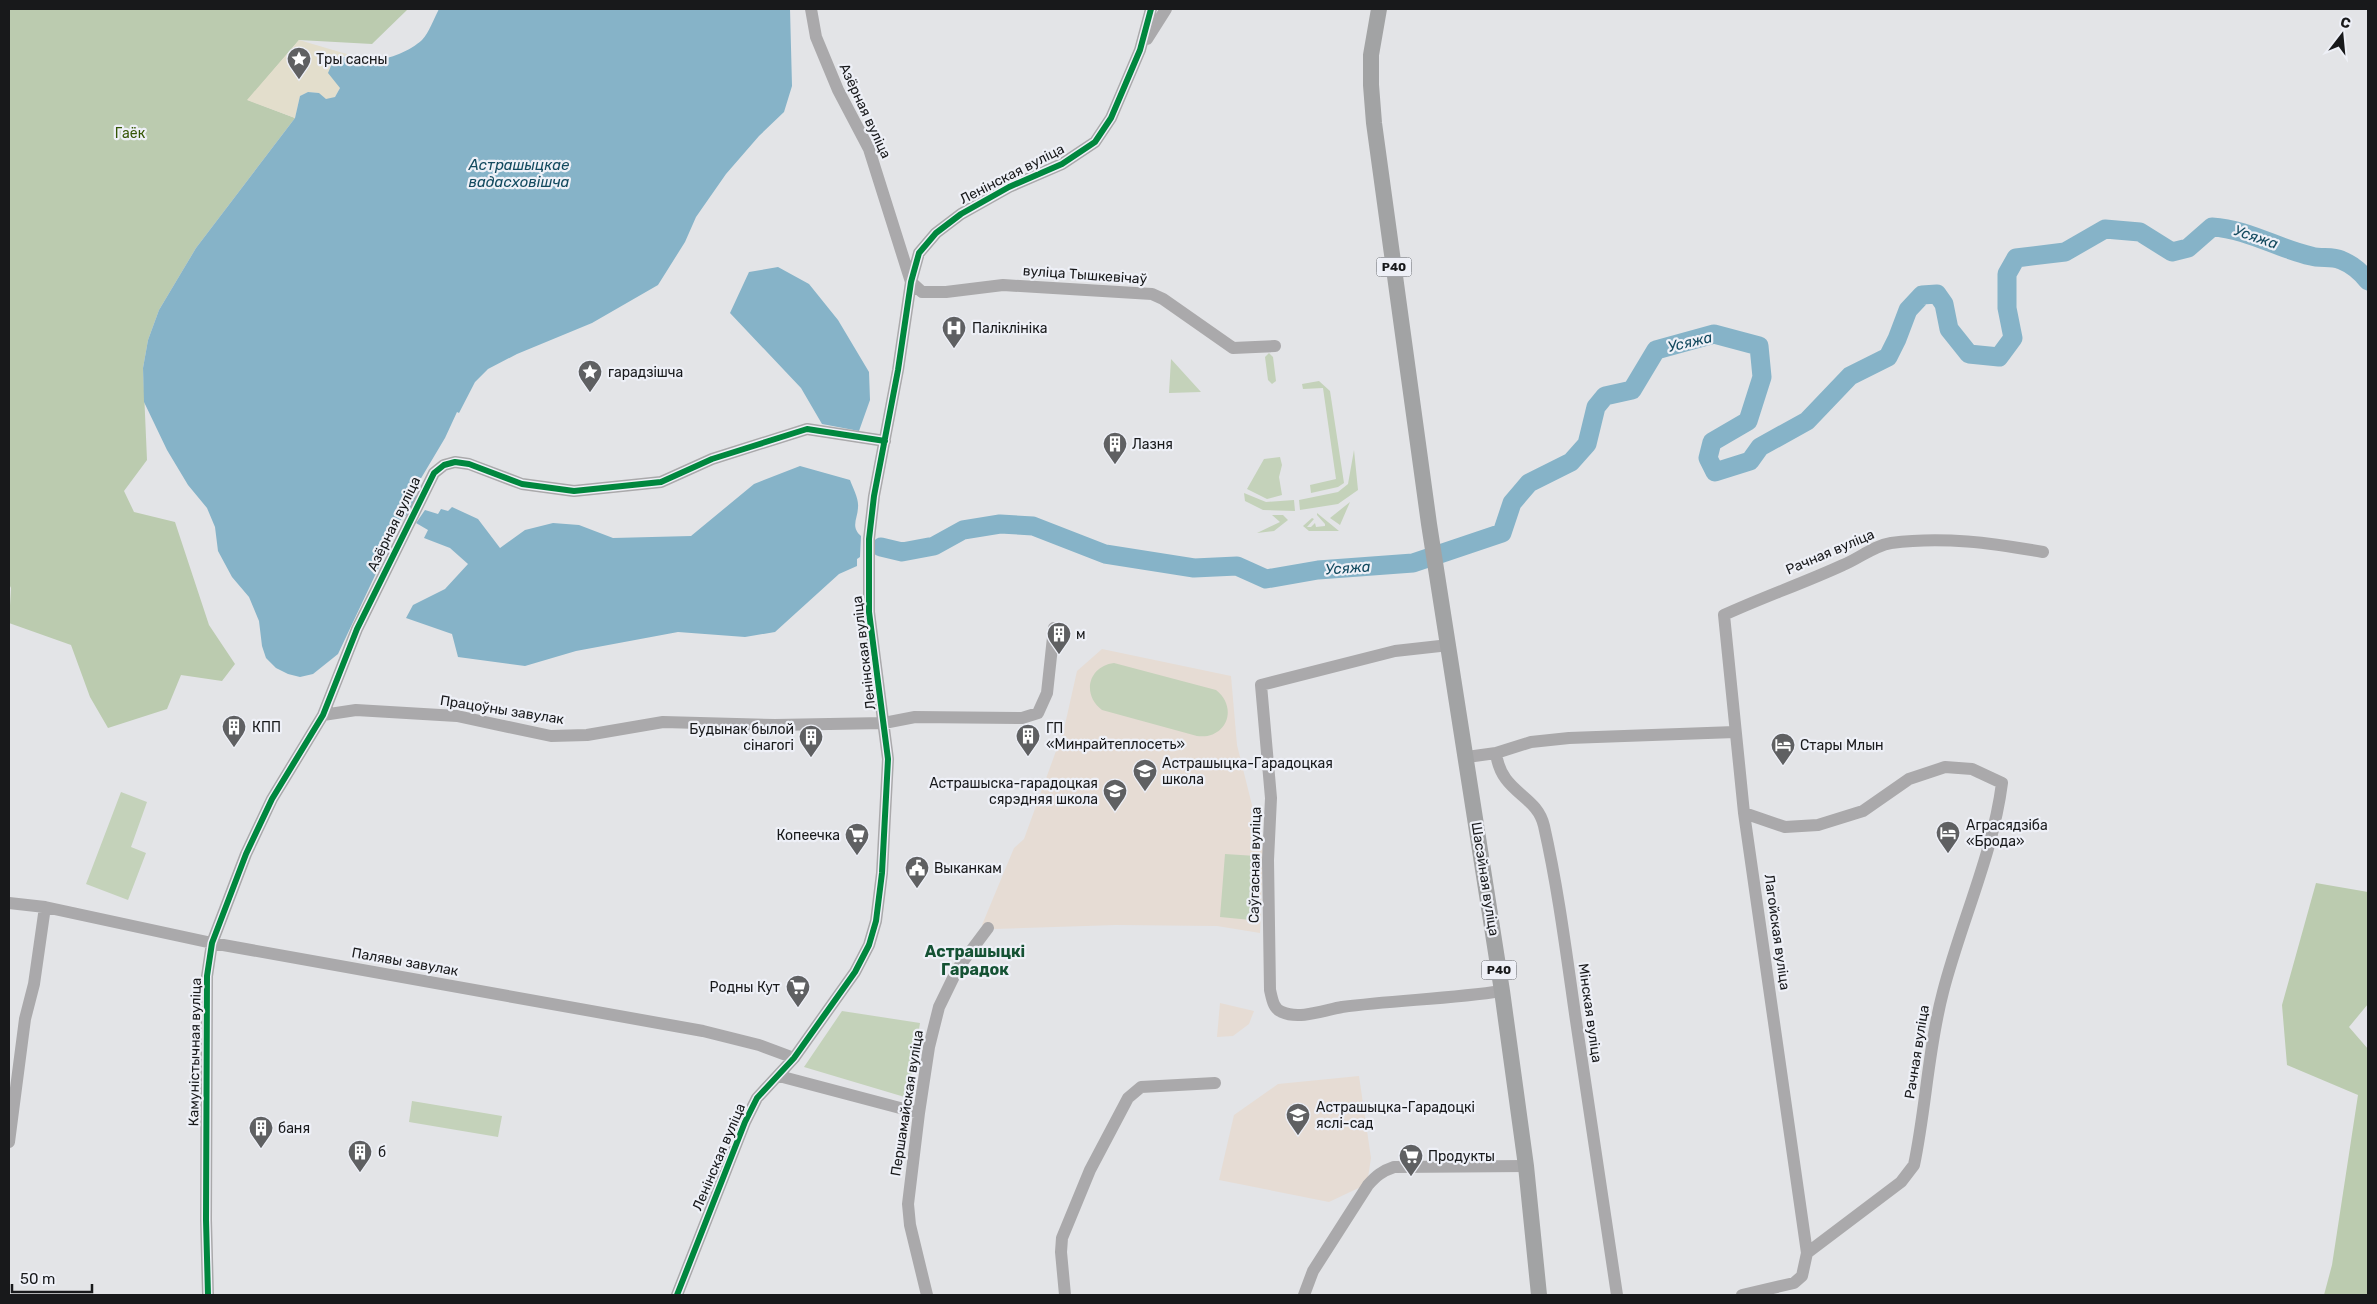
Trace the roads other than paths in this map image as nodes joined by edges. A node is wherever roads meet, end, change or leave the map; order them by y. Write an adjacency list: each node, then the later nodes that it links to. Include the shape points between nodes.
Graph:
1 (811, 9): 6 (street, Азёрная вуліца, via 816,37 838,90 869,149)
2 (1151, 9): 5 (street, Ленінская вуліца)
3 (1166, 9): 5 (street)
4 (1379, 9): 12 (main road, Шасэйная вуліца / Р40, via 1371,55 1374,123)
5 (1140, 50): 6 (street, Ленінская вуліца, via 1110,118 1095,142 1062,164 1009,187 954,219 936,233 919,253)
6 (911, 282): 7 (street, вуліца Тышкевічаў, via 922,292 1003,285 1152,294 1234,348); 8 (street, Ленінская вуліца)
7 (1275, 346)
8 (885, 441): 13 (street, Азёрная вуліца, via 807,429 712,459 661,482 574,491 522,484 469,464 455,462 444,465 434,473 410,519 357,629); 14 (street, Ленінская вуліца, via 869,539 869,612)
9 (2043, 552): 10 (street, Рачная вуліца, via 1988,542 1890,543)
10 (1724, 615): 15 (street, Лагойская вуліца)
11 (1054, 628): 14 (street, Працоўны завулак, via 1048,693 1038,713 1022,718 915,717)
12 (1448, 645): 17 (main road, Шасэйная вуліца / Р40); 23 (street, Саўгасная вуліца, via 1395,651 1261,685 1271,798 1268,860 1270,990 1277,1009 1294,1014)
13 (323, 715): 14 (street, Працоўны завулак, via 356,710 457,716 551,736 587,736 664,722); 22 (street, Камуністычная вуліца, via 269,807 246,854)
14 (884, 723): 24 (street, Ленінская вуліца, via 888,769 876,921 869,945 855,972)
15 (1735, 732): 16 (street, via 1569,738 1531,742); 18 (street, Лагойская вуліца)
16 (1496, 753): 17 (street); 37 (street, Мінская вуліца, via 1498,767 1506,781 1530,801 1543,820)
17 (1467, 757): 23 (main road, Шасэйная вуліца / Р40)
18 (1744, 813): 30 (street, Лагойская вуліца); 30 (street, Рачная вуліца, via 1785,827 1818,825 1863,811 1909,779 1945,766 1972,769 2002,783 1999,808 1955,945 1934,1026 1914,1165 1901,1182)
19 (9, 903): 20 (street, Палявы завулак)
20 (45, 908): 22 (street, Палявы завулак); 28 (street, via 34,984 25,1019)
21 (988, 928): 27 (street, Першамайская вуліца, via 958,968 939,1007)
22 (212, 943): 24 (street, Палявы завулак, via 703,1032 758,1045); 31 (street, Камуністычная вуліца, via 207,976)
23 (1502, 991): 29 (main road, Шасэйная вуліца / Р40)
24 (794, 1058): 25 (street, Ленінская вуліца)
25 (779, 1076): 27 (street); 32 (street, Ленінская вуліца, via 757,1098 745,1122)
26 (1214, 1083): 34 (street, via 1141,1087 1128,1098 1090,1170 1062,1238 1060,1252)
27 (919, 1112): 33 (street, Першамайская вуліца, via 908,1204)
28 (9, 1142)
29 (1526, 1166): 35 (street, via 1394,1167 1385,1170 1368,1185 1308,1280); 36 (main road, Шасэйная вуліца / Р40)
30 (1807, 1253): 38 (street, via 1802,1276 1794,1283)
31 (208, 1295)
32 (678, 1295)
33 (927, 1295)
34 (1065, 1295)
35 (1304, 1295)
36 (1539, 1295)
37 (1617, 1295)
38 (1742, 1295)

